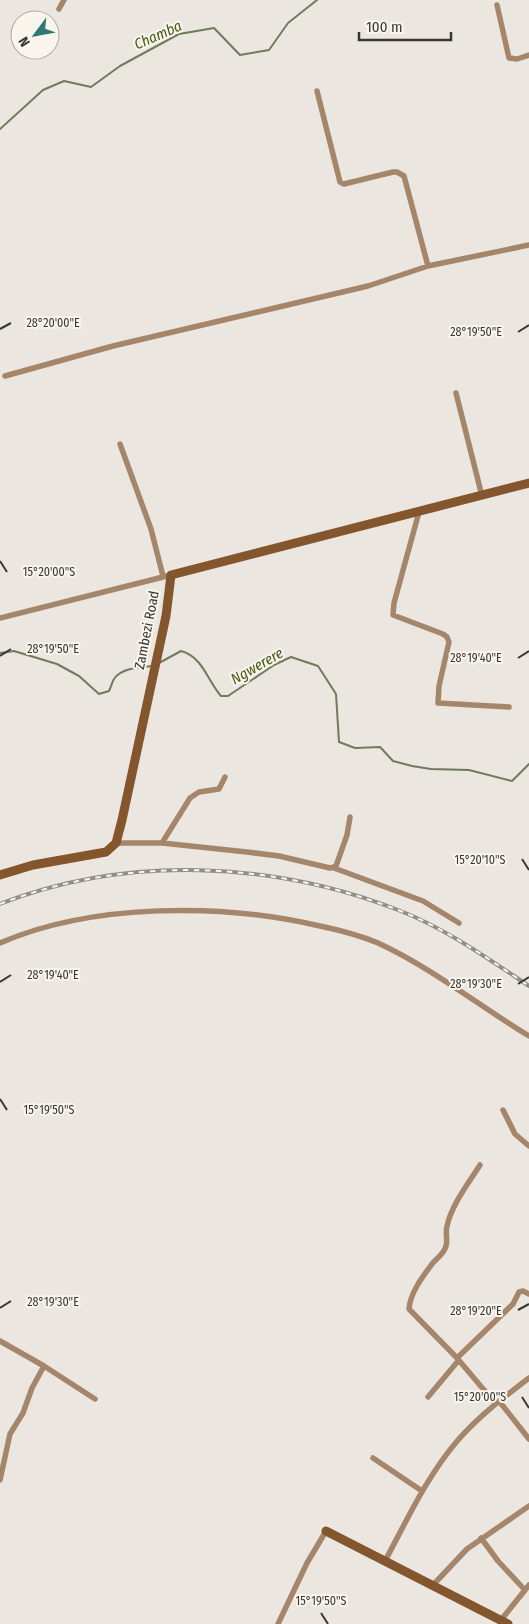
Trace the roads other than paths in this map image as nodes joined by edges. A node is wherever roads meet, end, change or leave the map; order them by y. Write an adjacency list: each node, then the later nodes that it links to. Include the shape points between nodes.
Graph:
1 (64, 0): 3 (street)
2 (497, 5): 4 (street, via 510,58)
3 (59, 9)
4 (529, 55)
5 (317, 91): 7 (street, via 340,182 344,184 393,172 404,176)
6 (529, 245): 7 (street)
7 (428, 266): 8 (street, via 368,286 113,346)
8 (5, 376)
9 (456, 393): 12 (street)
10 (120, 444): 14 (street)
11 (529, 483): 12 (main road, Zambezi Road)
12 (482, 496): 13 (main road, Zambezi Road)
13 (419, 512): 14 (main road, Zambezi Road); 16 (street, via 393,615 447,637 449,642 438,703)
14 (167, 576): 15 (street); 19 (main road, Zambezi Road, via 166,616)
15 (0, 618)
16 (509, 707)
17 (225, 777): 20 (street, via 218,790 199,792 190,798)
18 (350, 817): 21 (street, via 347,835)
19 (116, 843): 20 (street); 22 (main road, via 106,852 33,865)
20 (162, 844): 21 (street, via 279,856)
21 (334, 868): 23 (street, via 423,901)
22 (0, 875)
23 (459, 923)
24 (0, 943): 25 (street, via 75,921 133,912 196,910 278,917 340,930 407,957)
25 (529, 1036)
26 (502, 1110): 27 (street, via 515,1134)
27 (529, 1146)
28 (480, 1164): 31 (street, via 463,1190 446,1227 447,1245 422,1279 409,1305 409,1309)
29 (529, 1294): 31 (street, via 519,1292 513,1304)
30 (0, 1341): 32 (street)
31 (458, 1360): 34 (street); 36 (street)
32 (44, 1366): 35 (street); 39 (street, via 10,1434)
33 (529, 1378): 36 (street)
34 (428, 1397)
35 (96, 1399)
36 (497, 1402): 37 (street); 40 (street, via 457,1442)
37 (529, 1439)
38 (373, 1458): 40 (street)
39 (0, 1480)
40 (422, 1491): 44 (street)
41 (529, 1506): 43 (street)
42 (326, 1532): 44 (main road); 48 (street, via 307,1563)
43 (481, 1538): 45 (street); 46 (street, via 498,1561)
44 (385, 1561): 45 (main road)
45 (433, 1585): 47 (main road)
46 (527, 1587): 47 (street)
47 (505, 1623)
48 (278, 1624)

